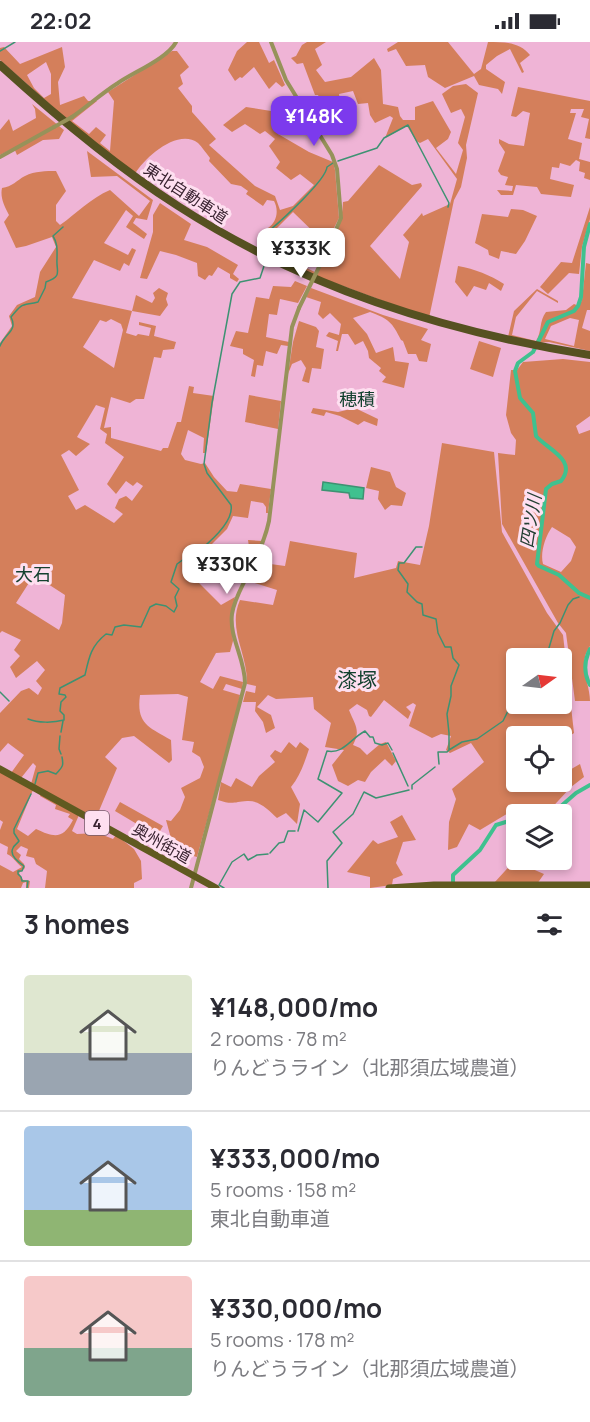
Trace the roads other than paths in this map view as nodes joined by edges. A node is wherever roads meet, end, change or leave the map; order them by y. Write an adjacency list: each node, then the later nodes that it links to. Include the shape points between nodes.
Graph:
1 (176, 42): 5 (street, bridge, via 164,55 117,83 72,117)
2 (271, 42): 9 (street, bridge, via 286,80 332,155 341,218 292,327 269,522 232,615 245,683)
3 (0, 65): 6 (highway, 東北自動車道, via 136,177 252,249 387,307)
4 (0, 70): 6 (highway, 東北自動車道, via 66,128 140,184 251,253 376,307 447,330)
5 (0, 157)
6 (529, 346): 7 (highway, 東北自動車道)
7 (590, 357)
8 (0, 769): 9 (highway, 奥州街道 / 4)
9 (194, 876): 11 (street); 12 (highway, 奥州街道 / 4)
10 (590, 885): 13 (highway)
11 (191, 888)
12 (216, 888)
13 (389, 888)

